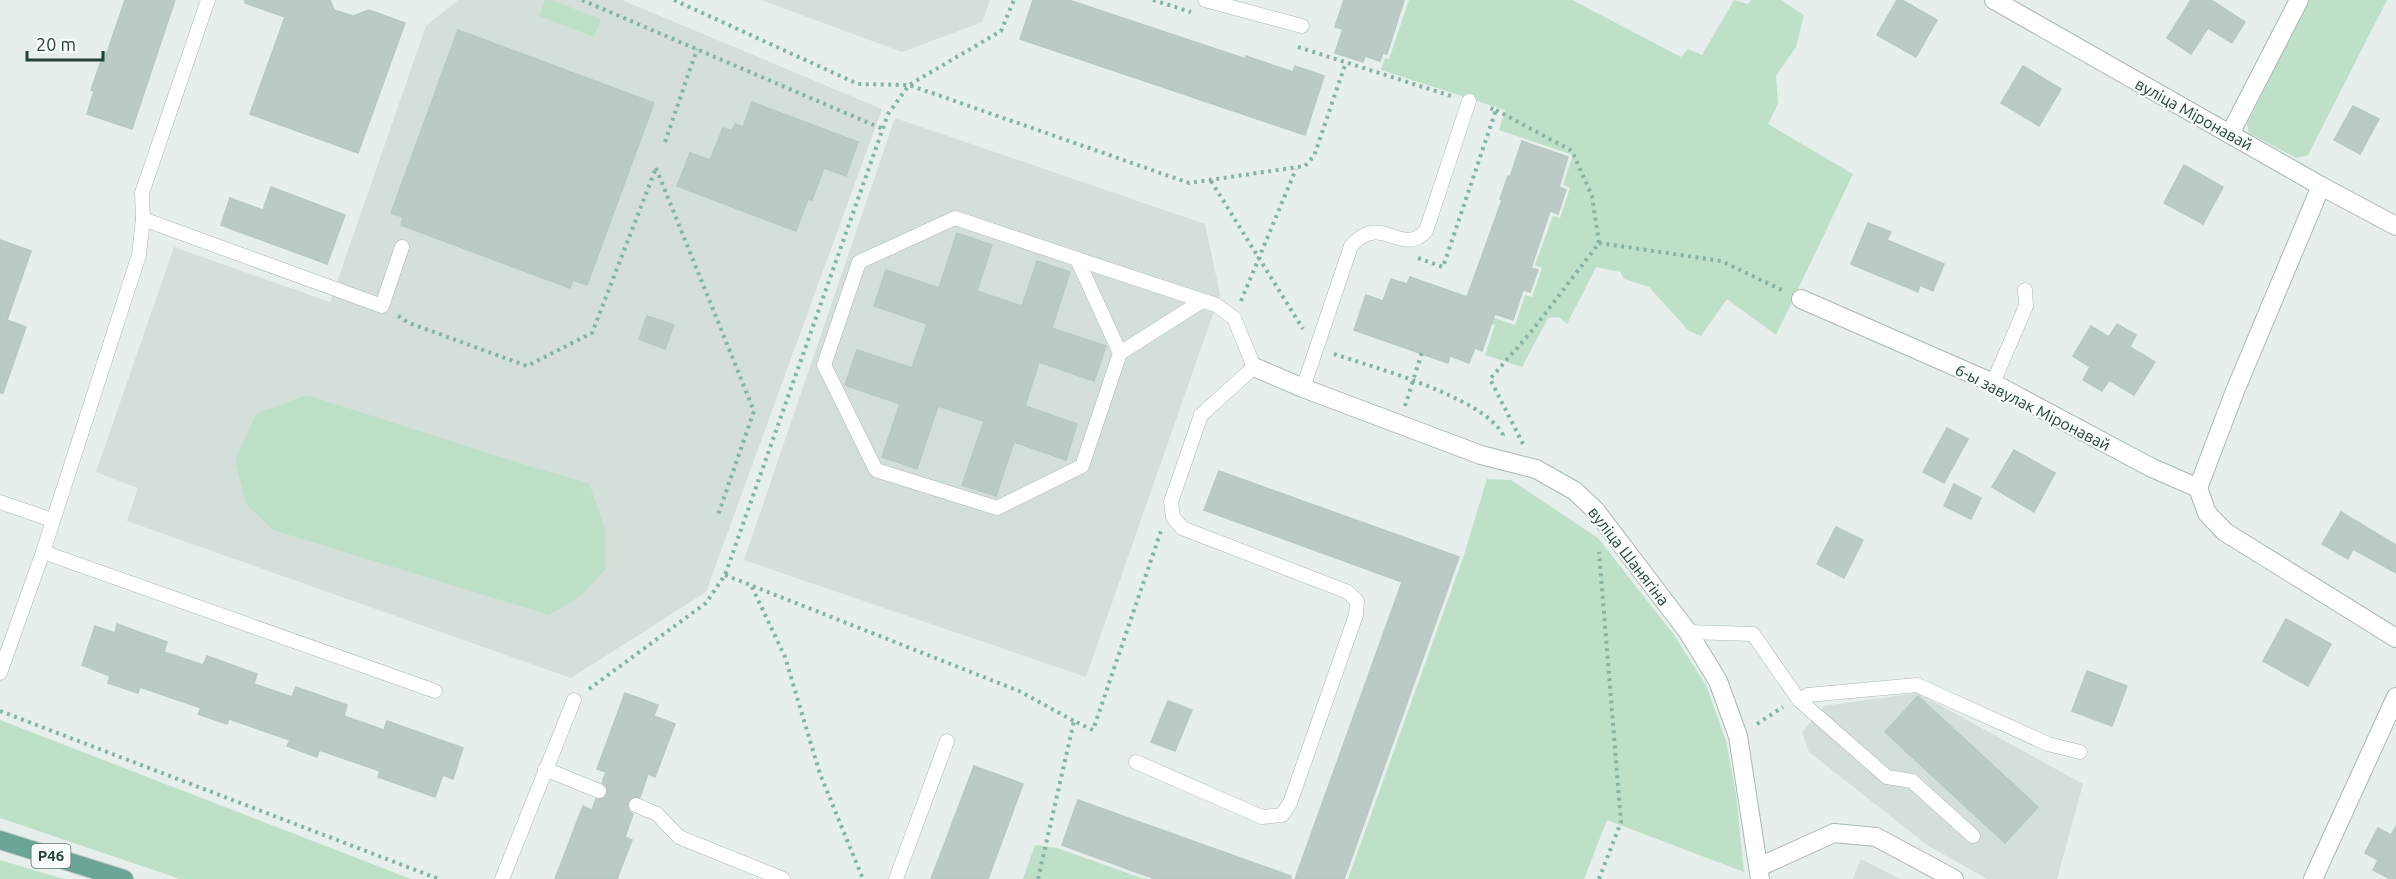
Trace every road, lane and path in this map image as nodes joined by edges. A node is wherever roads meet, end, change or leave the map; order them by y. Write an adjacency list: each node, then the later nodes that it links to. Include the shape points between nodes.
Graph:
1 (208, 0): 23 (lane, via 142,193)
2 (582, 0): 12 (path)
3 (674, 0): 14 (path, via 858,84)
4 (1014, 0): 14 (path, via 1001,31)
5 (1153, 0): 9 (path)
6 (1205, 0): 10 (lane)
7 (2299, 0): 18 (street)
8 (2002, 2): 18 (street, вуліца Міронавай)
9 (1198, 15)
10 (1302, 26)
11 (1289, 44): 13 (path)
12 (697, 49): 17 (path); 19 (path)
13 (1346, 62): 15 (path); 20 (path, via 1314,156)
14 (909, 85): 17 (path, via 888,114); 21 (path, via 1189,183)
15 (1469, 101): 16 (path); 36 (lane, via 1426,231 1419,239 1409,241 1379,231 1358,237 1351,246)
16 (1496, 110): 25 (path, via 1572,151 1592,196); 28 (path, via 1443,267)
17 (883, 129): 54 (path)
18 (2230, 134): 22 (street, вуліца Міронавай)
19 (665, 142)
20 (1296, 169): 21 (path); 27 (path)
21 (1211, 181): 27 (path)
22 (2321, 186): 24 (street, вуліца Міронавай); 47 (street)
23 (143, 219): 33 (lane); 52 (lane, via 139,255)
24 (2396, 226)
25 (1599, 243): 31 (path, via 1721,261); 46 (path, via 1490,379)
26 (402, 247): 33 (lane)
27 (1259, 256): 34 (path); 36 (path)
28 (1413, 256)
29 (1077, 259): 32 (lane); 37 (lane); 37 (lane, via 955,218 859,262 824,365 876,470 997,508 1082,466)
30 (2025, 290): 40 (lane, via 2026,306)
31 (1801, 299): 40 (street, 6-ы завулак Міронавай)
32 (1202, 301): 34 (lane); 37 (lane)
33 (382, 306): 51 (path, via 409,323 527,366 592,333 656,168 754,411)
34 (1234, 318): 38 (lane)
35 (1423, 349): 39 (path)
36 (1322, 351): 39 (path); 41 (lane)
37 (1120, 353)
38 (1254, 367): 41 (street, вуліца Шанягіна); 49 (lane, via 1201,415)
39 (1413, 380): 43 (path); 45 (path, via 1471,408 1499,428 1503,435)
40 (1993, 383): 47 (street, 6-ы завулак Міронавай, via 2150,467)
41 (1303, 388): 46 (street, вуліца Шанягіна, via 1481,455)
42 (1394, 404): 43 (path)
43 (1404, 408): 44 (path)
44 (1414, 412)
45 (1500, 443)
46 (1536, 469): 50 (street, вуліца Шанягіна, via 1575,490)
47 (2198, 488): 57 (street, via 2207,513 2225,532)
48 (0, 502): 52 (lane)
49 (1171, 502): 64 (path, via 1093,730); 68 (lane, via 1173,517 1182,528 1348,592 1357,601 1356,615 1290,803 1282,814 1262,817)
50 (1596, 511): 56 (street, вуліца Шанягіна); 82 (path, via 1620,822)
51 (718, 515)
52 (52, 520): 53 (lane)
53 (43, 552): 58 (lane); 59 (lane)
54 (725, 575): 55 (path); 61 (path, via 706,603)
55 (752, 586): 64 (path, via 1019,691); 79 (path, via 785,657 820,774)
56 (1688, 632): 62 (lane, via 1753,634); 65 (street, вуліца Шанягіна, via 1718,681)
57 (2396, 638)
58 (0, 673)
59 (435, 691)
60 (2396, 697): 84 (street)
61 (574, 700): 69 (lane)
62 (1799, 700): 65 (path); 67 (lane, via 1808,695 1917,685 2048,744); 72 (lane, via 1887,777 1912,781)
63 (0, 711): 76 (path)
64 (1074, 721): 81 (path)
65 (1738, 736): 74 (street, вуліца Шанягіна)
66 (947, 741): 80 (lane)
67 (2080, 752)
68 (1136, 762)
69 (545, 769): 70 (lane); 77 (lane)
70 (599, 791)
71 (636, 805): 78 (lane, via 657,813 679,837)
72 (1973, 836)
73 (0, 840): 75 (main road, Р46)
74 (1760, 873): 83 (street, via 1834,833 1876,837)
75 (124, 879)
76 (439, 879)
77 (502, 879)
78 (783, 879)
79 (863, 879)
80 (896, 879)
81 (1038, 879)
82 (1599, 879)
83 (1954, 879)
84 (2313, 879)

